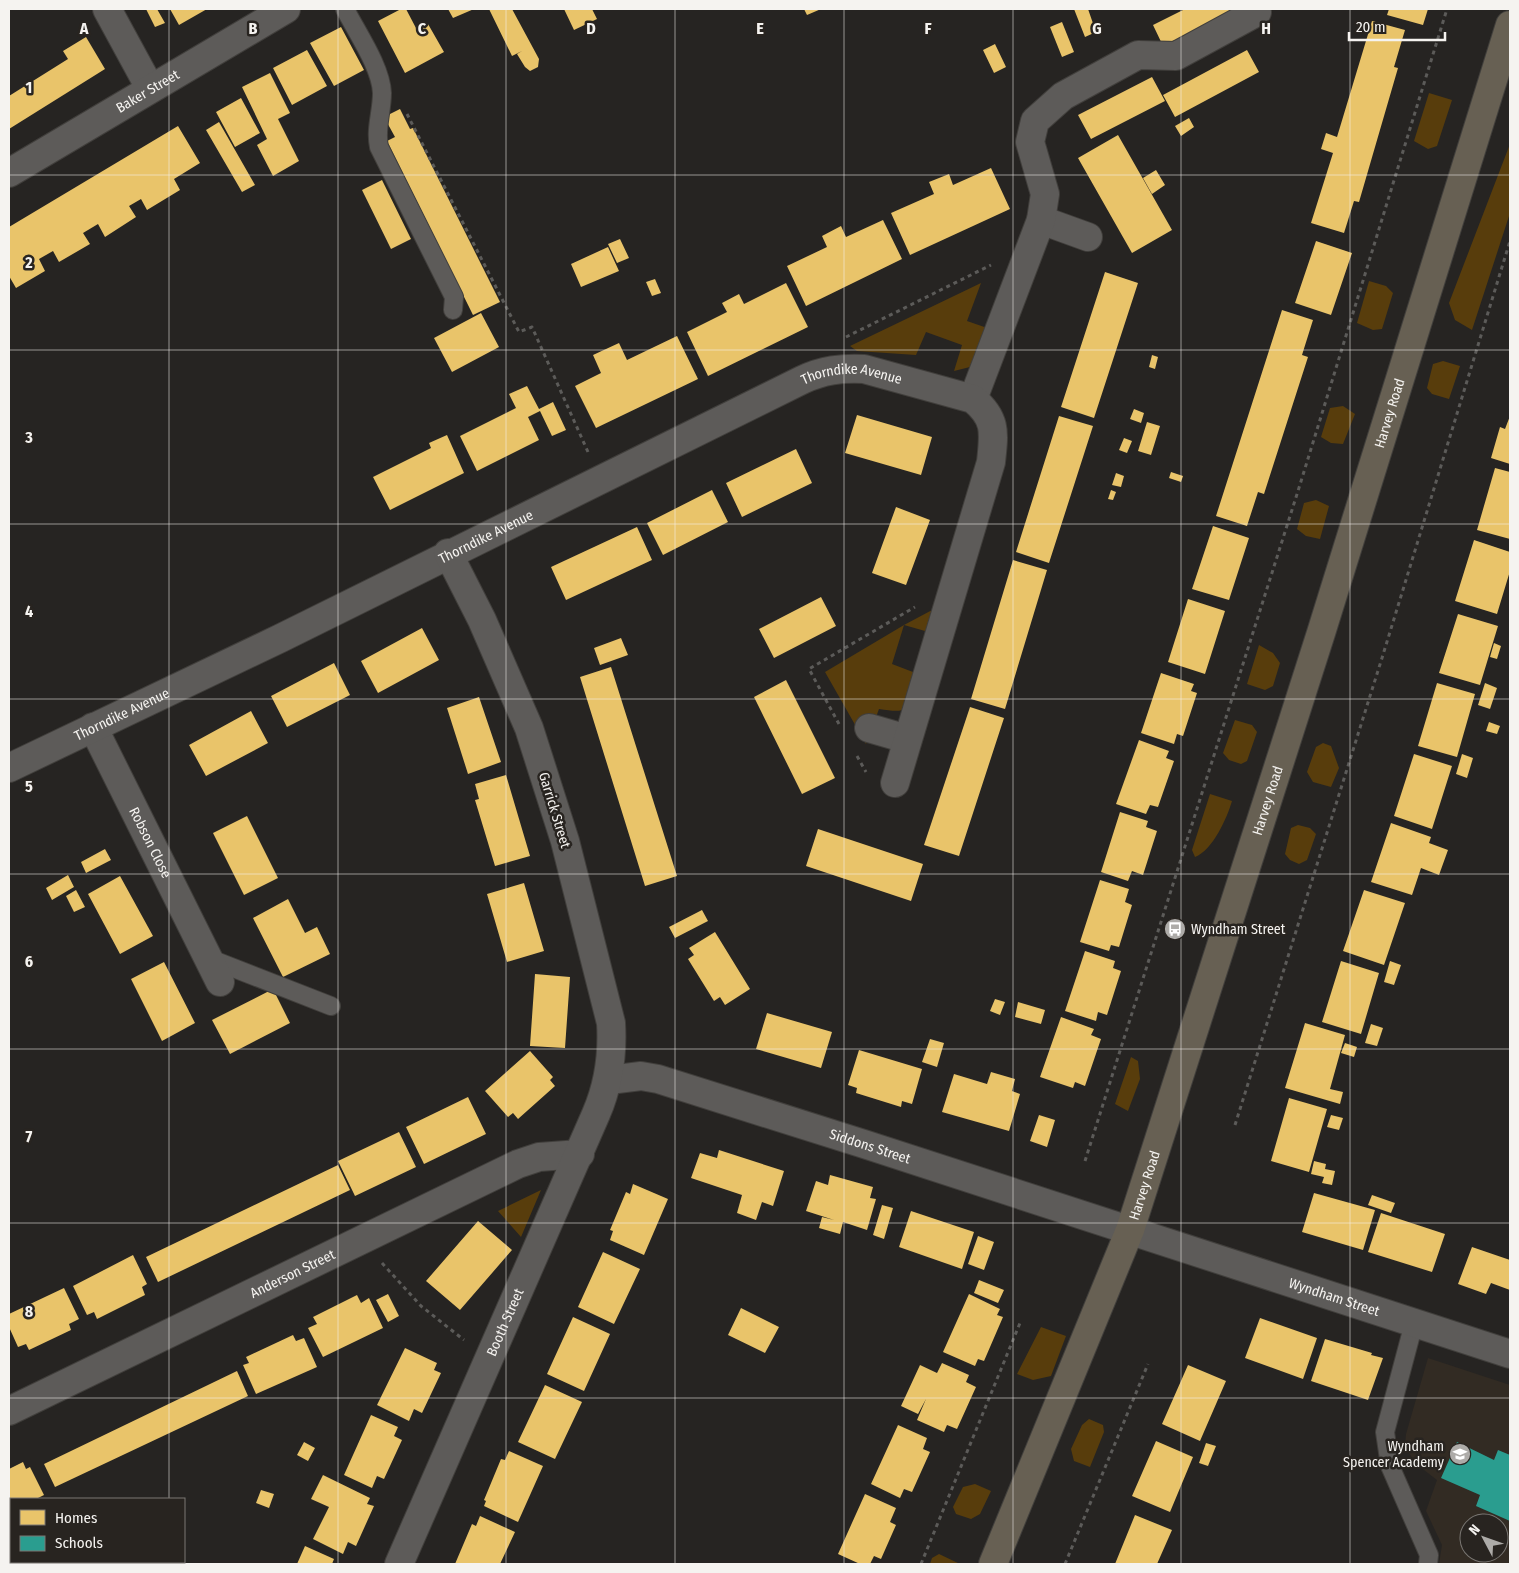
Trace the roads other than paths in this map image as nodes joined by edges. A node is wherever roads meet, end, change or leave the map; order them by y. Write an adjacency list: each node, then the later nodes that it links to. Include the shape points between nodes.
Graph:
1 (107, 9): 6 (street)
2 (286, 9): 6 (street, Baker Street)
3 (345, 9): 10 (lane, via 379,74 382,92 376,135 379,147 454,297)
4 (1257, 12): 8 (street, via 1176,56 1138,55 1063,96 1035,121 1030,142 1045,194)
5 (1510, 25): 23 (highway, Harvey Road, via 1321,633)
6 (150, 88): 7 (street, Baker Street)
7 (9, 173)
8 (1036, 232): 9 (street); 11 (street)
9 (1088, 237)
10 (453, 310)
11 (973, 400): 12 (street, Thorndike Avenue, via 864,369 834,369 818,373); 15 (street, via 985,410 991,421 991,462)
12 (448, 553): 13 (street, Thorndike Avenue, via 281,638); 21 (street, Garrick Street, via 529,728 565,841 611,1023)
13 (93, 727): 16 (street, Thorndike Avenue); 18 (street, Robson Close)
14 (869, 728): 15 (street)
15 (907, 739): 17 (street)
16 (9, 768)
17 (895, 783)
18 (208, 958): 19 (street, Robson Close); 20 (lane)
19 (220, 982)
20 (331, 1006)
21 (608, 1080): 22 (street, Booth Street); 23 (street, Siddons Street, via 641,1076 658,1080)
22 (580, 1154): 26 (street, Anderson Street, via 539,1156 518,1164); 27 (street, Booth Street)
23 (1130, 1230): 24 (street, Wyndham Street); 28 (highway, Harvey Road)
24 (1414, 1323): 25 (street, Wyndham Street); 29 (lane, via 1385,1432 1390,1466 1429,1555)
25 (1510, 1354)
26 (9, 1411)
27 (399, 1564)
28 (992, 1564)
29 (1428, 1564)

